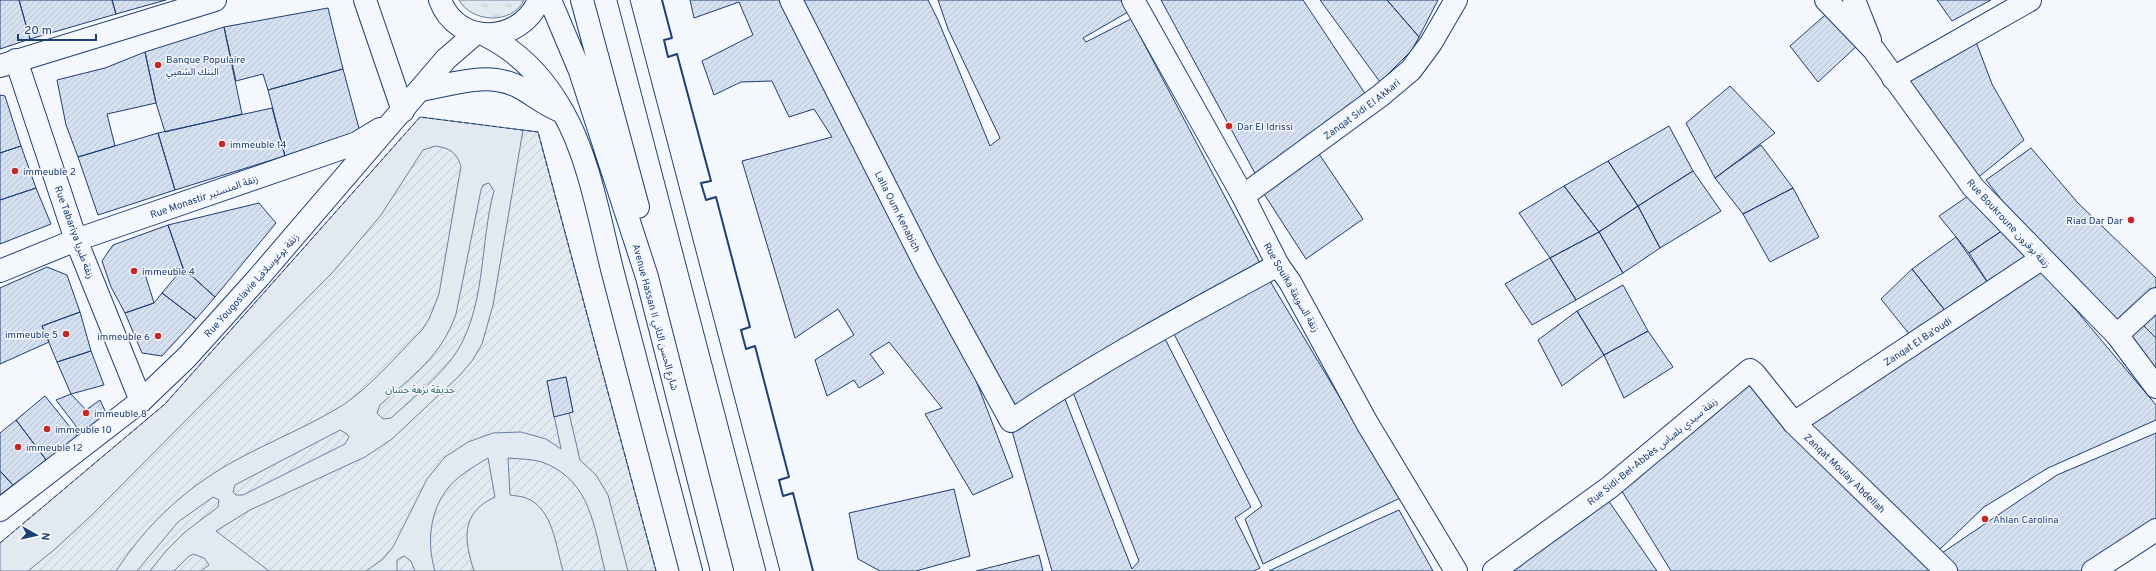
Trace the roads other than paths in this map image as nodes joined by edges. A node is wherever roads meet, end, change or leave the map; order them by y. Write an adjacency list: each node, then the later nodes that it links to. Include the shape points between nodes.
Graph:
1 (215, 0): 15 (street)
2 (365, 0): 18 (street)
3 (539, 0): 13 (street, via 529,17 520,25 498,34)
4 (550, 0): 25 (street, Avenue Hassan II شارع الحسن الثاني, via 580,71)
5 (582, 0): 25 (street, via 642,220 647,249)
6 (791, 0): 23 (street, Lalla Oum Kenabich, via 926,268 1010,421 1064,385)
7 (1133, 0): 20 (street, Rue Souika زنقة السويقة)
8 (1456, 0): 20 (street, Zanqat Sidi El Akkari, via 1431,43 1411,70 1380,96)
9 (1826, 0): 14 (street)
10 (1854, 0): 14 (street)
11 (2030, 0): 16 (street)
12 (440, 1): 13 (street, via 446,12 459,25)
13 (481, 34): 17 (street, Rue Yougoslavie زنقة يوغوسلافيا, via 446,59); 19 (street, via 511,49 529,64)
14 (1874, 50): 16 (street, Rue Boukroune زنقة بوقرون)
15 (8, 63): 21 (street, Rue Tabariya زنقة طبريا)
16 (1893, 78): 22 (street, Rue Boukroune زنقة بوقرون, via 1974,187)
17 (420, 90): 18 (street, Rue Yougoslavie زنقة يوغوسلافيا); 19 (street, via 471,79 494,79 516,86)
18 (403, 111): 21 (street, Rue Monastir زنقة المنستير, via 357,143); 30 (street, Rue Yougoslavie زنقة يوغوسلافيا, via 254,283 186,357)
19 (564, 113): 34 (street, via 583,159)
20 (1243, 196): 23 (street, Rue Souika زنقة السويقة)
21 (76, 240): 24 (street, Rue Monastir زنقة المنستير); 30 (street, Rue Tabariya زنقة طبريا)
22 (2041, 259): 27 (street, Rue Boukroune زنقة بوقرون); 31 (street, Zanqat El Ba'oudi)
23 (1278, 265): 36 (street, Rue Souika زنقة السويقة, via 1290,282 1367,423)
24 (0, 271)
25 (647, 277): 35 (street, Avenue Hassan II شارع الحسن الثاني)
26 (2156, 299): 27 (street)
27 (2116, 335): 29 (street, Rue Boukroune زنقة بوقرون)
28 (1750, 370): 31 (street, Zanqat Moulay Abdellah); 37 (street, Rue Sidi-Bel-Abbès زنقة سيدي بلعباس, via 1610,487)
29 (2156, 387)
30 (141, 401): 32 (street, Rue Yougoslavie زنقة يوغوسلافيا)
31 (1794, 423): 38 (street, Zanqat Moulay Abdellah)
32 (0, 510)
33 (2156, 530): 39 (street)
34 (691, 571)
35 (722, 571)
36 (1456, 571)
37 (1494, 571)
38 (1946, 571)
39 (2094, 571)

